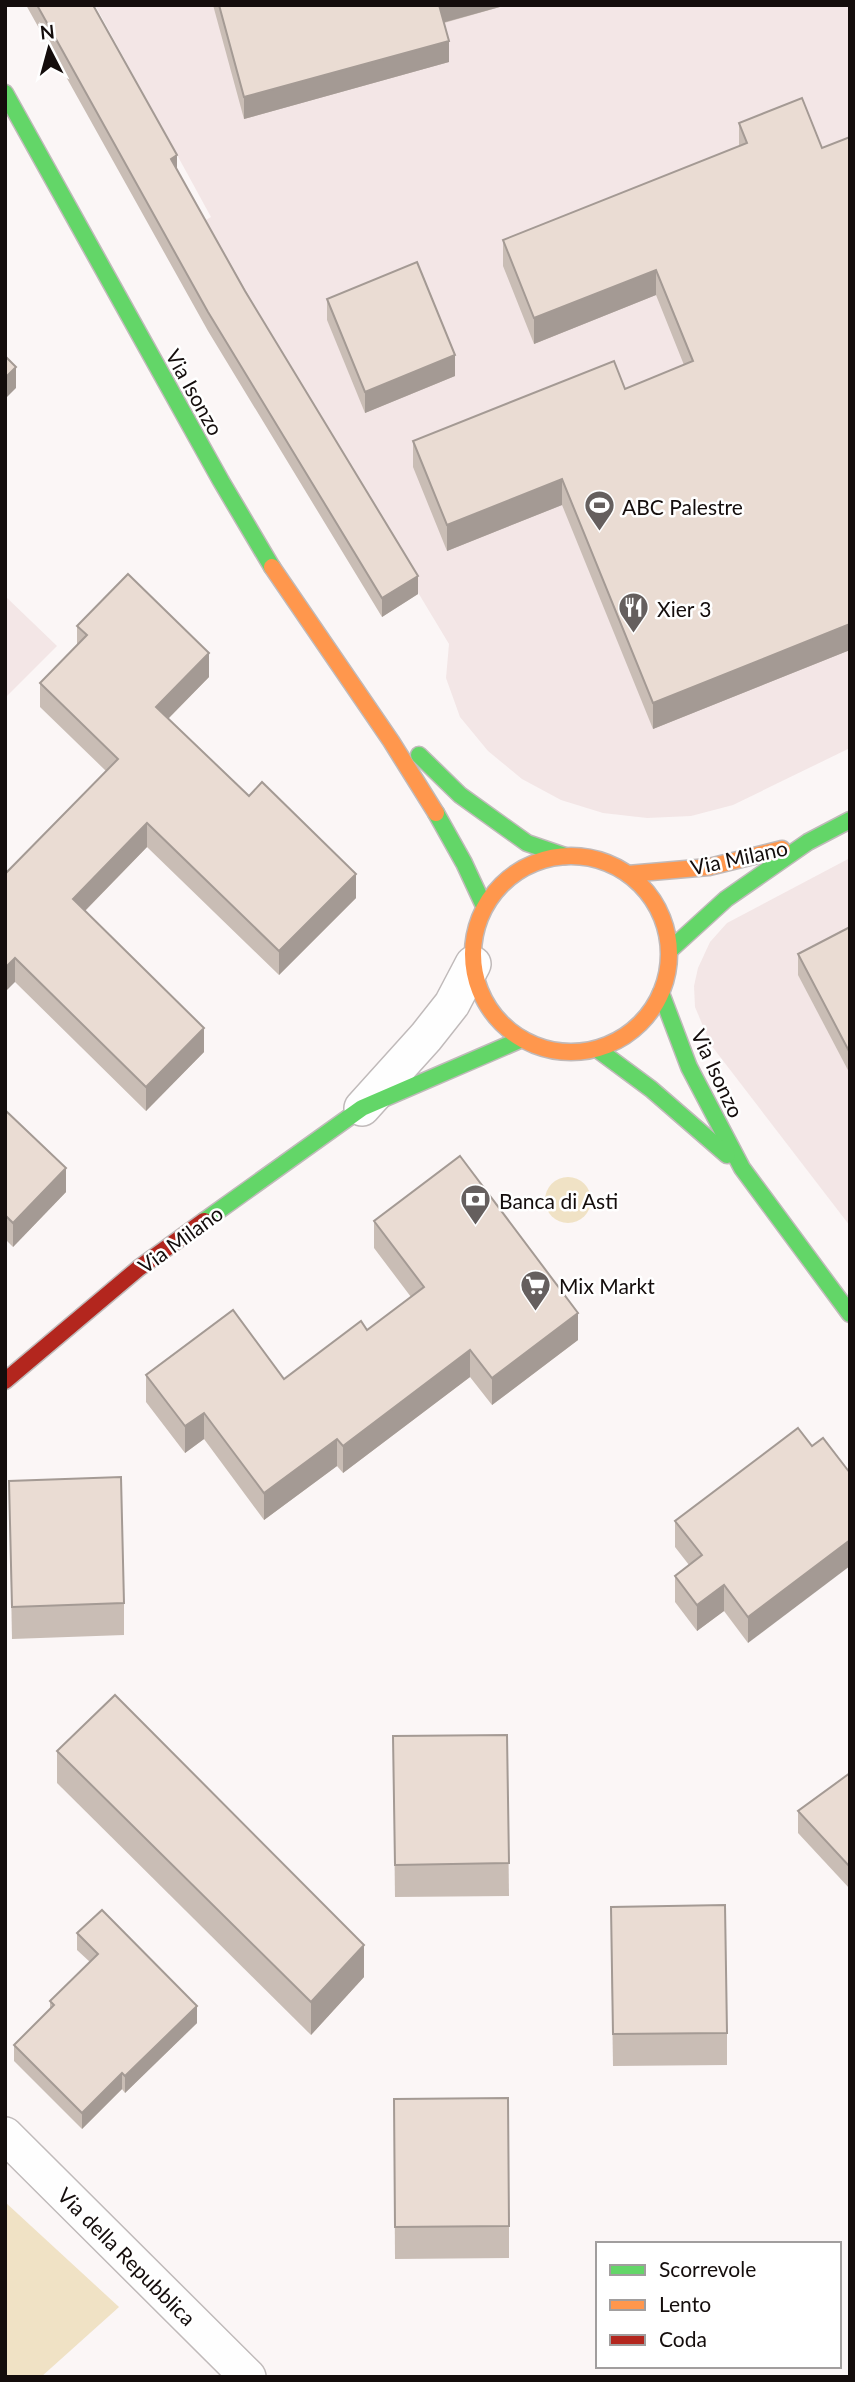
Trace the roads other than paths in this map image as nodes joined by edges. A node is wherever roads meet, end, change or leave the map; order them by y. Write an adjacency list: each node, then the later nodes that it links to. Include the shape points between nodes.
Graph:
1 (5, 93): 2 (street, Via Isonzo, via 231,500)
2 (365, 701): 5 (street, Via Isonzo, via 460,795 527,843); 7 (street, Via Isonzo, via 436,810)
3 (850, 820): 4 (street, Via Milano)
4 (808, 842): 6 (street, Via Milano, via 709,867); 8 (street, Via Milano, via 726,899)
5 (565, 856): 6 (street, via 598,859); 7 (street, via 533,864 514,875)
6 (628, 874): 8 (street, via 649,894 664,920)
7 (484, 906): 9 (street, via 473,944)
8 (670, 950): 10 (street)
9 (473, 964): 11 (street, via 488,1008); 13 (street, Via Milano, via 452,1004)
10 (661, 993): 12 (street, via 646,1018 623,1037); 14 (street, Via Isonzo, via 689,1067)
11 (522, 1039): 12 (street, via 558,1052); 13 (street, Via Milano)
12 (597, 1049): 14 (street, Via Isonzo)
13 (362, 1108): 16 (street, Via Milano, via 139,1268)
14 (742, 1168): 15 (street, Via Isonzo)
15 (850, 1314)
16 (7, 1375)
17 (5, 2136): 18 (street, Via della Repubblica)
18 (248, 2377)

